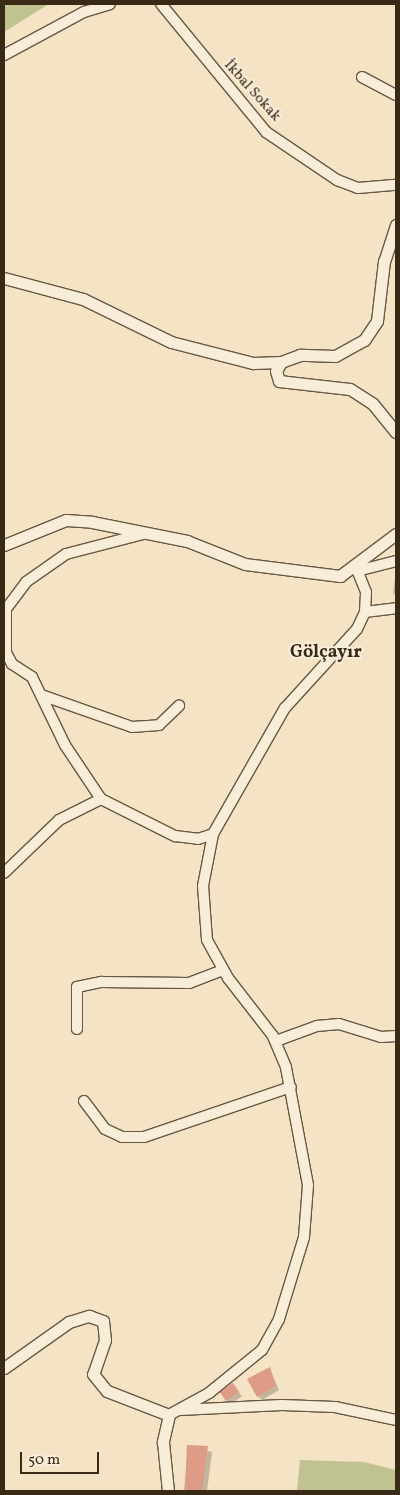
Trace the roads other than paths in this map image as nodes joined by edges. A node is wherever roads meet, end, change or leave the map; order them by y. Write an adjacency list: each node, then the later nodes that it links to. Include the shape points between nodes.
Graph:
1 (110, 4): 3 (street)
2 (161, 4): 6 (street, İkbal Sokak, via 266,132 337,180 358,188)
3 (4, 55)
4 (362, 77): 5 (street)
5 (396, 95)
6 (396, 185)
7 (396, 225): 9 (street, via 384,261 377,321 364,340 335,356 300,355)
8 (4, 278): 9 (street, via 83,300 171,342 253,363)
9 (281, 362): 10 (street, via 276,371 280,381 350,389 373,404)
10 (396, 432)
11 (147, 533): 13 (street, via 66,520); 15 (street, via 278,571 340,576); 18 (street, via 66,554 26,582 6,610)
12 (396, 534): 15 (street)
13 (4, 545)
14 (396, 561): 15 (street)
15 (356, 568): 17 (street, via 366,592)
16 (396, 608): 17 (street)
17 (365, 612): 22 (street, via 357,629 285,708)
18 (6, 658): 19 (street, via 32,677)
19 (44, 696): 20 (street, via 132,728 159,725); 21 (street, via 65,746)
20 (180, 706)
21 (101, 799): 22 (street, via 175,836 198,839); 23 (street, via 59,820)
22 (213, 834): 24 (street, via 203,886 203,922 207,940)
23 (4, 873)
24 (223, 970): 25 (street, via 189,983 101,982 78,987); 27 (street)
25 (77, 1029)
26 (396, 1036): 27 (street, via 381,1037 339,1024 316,1026)
27 (276, 1042): 28 (street)
28 (291, 1087): 29 (street, via 144,1137 122,1136 105,1129); 31 (street, via 308,1185 304,1237 279,1319 262,1350 209,1393)
29 (84, 1101)
30 (4, 1368): 31 (street, via 58,1328 96,1318 107,1330 94,1363 98,1383 107,1391)
31 (174, 1412): 32 (street, via 282,1404 335,1407); 33 (street, via 163,1442)
32 (396, 1420)
33 (168, 1491)

